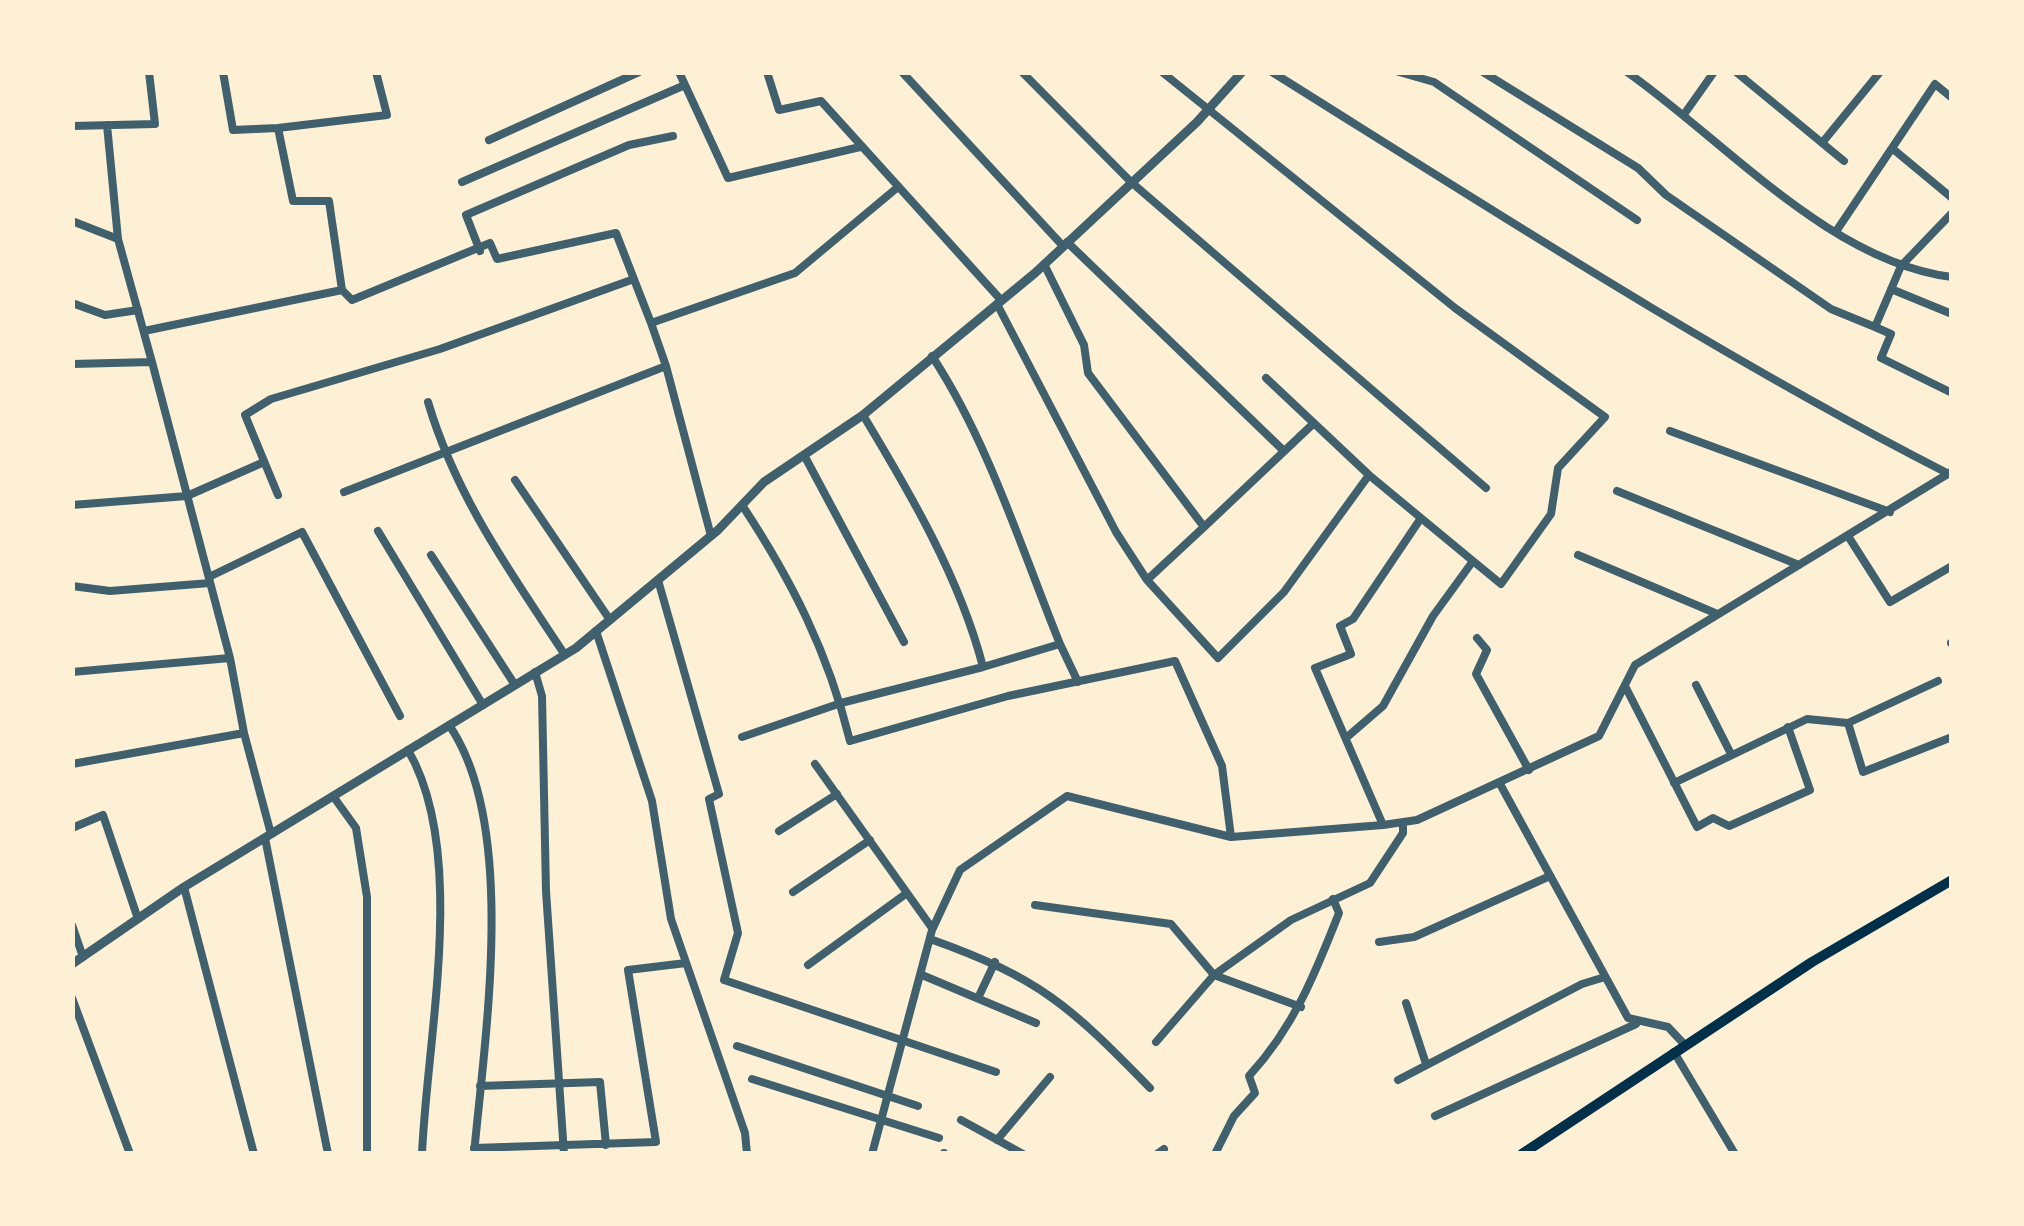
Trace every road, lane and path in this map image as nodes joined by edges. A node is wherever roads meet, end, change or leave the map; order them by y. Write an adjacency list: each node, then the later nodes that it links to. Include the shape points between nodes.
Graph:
1 (149, 72): 22 (street, via 155,124)
2 (224, 72): 24 (street, via 233,130)
3 (376, 72): 24 (street, via 386,115)
4 (639, 72): 26 (street)
5 (679, 72): 18 (street)
6 (767, 72): 28 (street, via 779,110 821,101)
7 (902, 72): 40 (street)
8 (1022, 72): 32 (street)
9 (1162, 72): 20 (street)
10 (1241, 72): 20 (street)
11 (1272, 72): 69 (street, via 1828,415)
12 (1399, 72): 36 (street, via 1434,82)
13 (1483, 72): 53 (street, via 1639,168 1831,309)
14 (1627, 72): 21 (street)
15 (1714, 72): 21 (street)
16 (1736, 72): 27 (street)
17 (1880, 72): 27 (street)
18 (685, 85): 28 (street, via 728,178); 31 (street)
19 (1952, 98): 29 (street, via 1935,83)
20 (1206, 112): 32 (street); 87 (street, via 1605,417 1558,468 1551,514 1502,584)
21 (1685, 112): 38 (street, via 1722,150)
22 (107, 125): 23 (street); 39 (street)
23 (72, 126)
24 (278, 128): 47 (street, via 293,201 329,201)
25 (673, 136): 41 (street, via 629,145 466,215)
26 (489, 140)
27 (1822, 143): 30 (street)
28 (862, 147): 33 (street)
29 (1893, 149): 34 (street); 38 (street)
30 (1844, 161)
31 (462, 182)
32 (1131, 182): 40 (street); 72 (street)
33 (898, 187): 48 (street); 52 (street, via 795,273)
34 (1952, 198)
35 (1952, 213): 43 (street)
36 (1637, 220)
37 (72, 221): 39 (street)
38 (1837, 230): 43 (street)
39 (118, 239): 50 (street)
40 (1065, 244): 42 (street); 65 (street)
41 (480, 250): 45 (street, via 490,243 496,259 616,233); 47 (street, via 352,300)
42 (1044, 264): 48 (street); 81 (street, via 1084,345 1088,373)
43 (1901, 266): 44 (street); 46 (street)
44 (1952, 277)
45 (634, 279): 52 (street); 68 (street, via 271,399 245,415)
46 (1892, 289): 51 (street); 53 (street)
47 (343, 290): 54 (street)
48 (999, 302): 55 (street); 92 (street, via 1040,394)
49 (72, 303): 50 (street, via 105,315)
50 (138, 310): 54 (street)
51 (1952, 314)
52 (651, 323): 58 (street)
53 (1875, 327): 60 (street, via 1891,334 1881,358)
54 (144, 331): 56 (street)
55 (932, 356): 62 (street); 99 (street, via 990,470)
56 (152, 362): 57 (street); 76 (street)
57 (72, 364)
58 (666, 366): 66 (street); 83 (street)
59 (1266, 378): 63 (street)
60 (1952, 393)
61 (428, 402): 66 (street)
62 (863, 415): 67 (street); 102 (street, via 908,490)
63 (1314, 423): 65 (street); 70 (street)
64 (1670, 430): 79 (street)
65 (1284, 451): 81 (street)
66 (443, 455): 74 (street); 100 (street)
67 (804, 455): 77 (street); 98 (street)
68 (264, 462): 75 (street); 76 (street)
69 (1950, 473): 79 (street)
70 (1370, 475): 80 (street); 92 (street, via 1284,592 1218,658)
71 (515, 480): 95 (street)
72 (1486, 488)
73 (1617, 491): 88 (street)
74 (344, 492)
75 (278, 495)
76 (187, 496): 78 (street); 90 (street)
77 (742, 505): 83 (street); 110 (street, via 795,586)
78 (72, 506)
79 (1890, 512): 84 (street)
80 (1421, 518): 87 (street); 119 (street, via 1353,619 1340,626 1352,654 1316,668)
81 (1204, 527): 92 (street)
82 (378, 531): 111 (street)
83 (711, 536): 91 (street)
84 (1849, 536): 88 (street); 89 (street, via 1890,602)
85 (431, 555): 107 (street)
86 (1578, 555): 94 (street)
87 (1473, 561): 119 (street, via 1383,706)
88 (1799, 565): 94 (street)
89 (1952, 566)
90 (210, 580): 93 (street, via 110,591); 101 (street); 112 (street, via 302,532)
91 (658, 580): 95 (street); 161 (street, via 719,794 710,799 738,934 724,980)
92 (1147, 580)
93 (72, 586)
94 (1716, 613): 108 (street, via 1635,665)
95 (610, 620): 96 (street)
96 (596, 631): 100 (street); 149 (street, via 652,800)
97 (1477, 638): 124 (street, via 1487,650 1476,674)
98 (904, 642)
99 (1060, 644): 102 (street); 106 (street)
100 (565, 655): 104 (street)
101 (230, 658): 103 (street); 116 (street)
102 (983, 667): 110 (street)
103 (72, 672)
104 (535, 672): 107 (street); 170 (street)
105 (1938, 681): 113 (street)
106 (1078, 682): 110 (street, via 850,741); 134 (street, via 1175,662 1222,766)
107 (515, 685): 111 (street)
108 (1625, 686): 124 (street, via 1599,736); 126 (street)
109 (1696, 686): 121 (street)
110 (841, 703): 117 (street)
111 (483, 705): 114 (street)
112 (400, 716)
113 (1848, 723): 115 (street, via 1807,719); 118 (street, via 1863,772)
114 (449, 725): 120 (street); 171 (street, via 470,755 484,801 490,917)
115 (1788, 727): 121 (street); 126 (street, via 1810,790 1729,826 1713,818 1697,827)
116 (244, 733): 122 (street); 133 (street)
117 (742, 737)
118 (1952, 737)
119 (1346, 738): 130 (street)
120 (408, 750): 128 (street); 189 (street, via 428,784 442,902)
121 (1731, 754): 126 (street)
122 (72, 764)
123 (815, 764): 127 (street)
124 (1529, 770): 125 (street)
125 (1501, 784): 129 (street); 136 (street)
126 (1674, 784)
127 (837, 794): 132 (street); 135 (street)
128 (333, 796): 133 (street); 188 (street, via 356,828 367,897)
129 (1403, 822): 130 (street); 141 (street, via 1376,878)
130 (1383, 825): 134 (street)
131 (72, 828): 143 (street, via 103,815)
132 (778, 830)
133 (268, 836): 138 (street); 187 (street)
134 (1231, 837): 145 (street, via 1067,796 960,870)
135 (870, 841): 139 (street); 140 (street)
136 (1550, 876): 146 (street, via 1414,937); 154 (street)
137 (1952, 880): 164 (main road)
138 (184, 887): 143 (street); 186 (street)
139 (793, 892)
140 (907, 893): 145 (street); 151 (street)
141 (1334, 899): 153 (street); 158 (street, via 1340,913)
142 (1035, 904): 153 (street, via 1171,923)
143 (138, 919): 147 (street)
144 (72, 925): 147 (street)
145 (931, 934): 148 (street); 152 (street)
146 (1379, 942)
147 (83, 957): 150 (street)
148 (995, 962): 155 (street); 172 (street, via 1058,997)
149 (686, 963): 180 (street, via 628,970); 184 (street)
150 (72, 964)
151 (808, 964)
152 (922, 975): 155 (street); 161 (street)
153 (1214, 975): 158 (street); 162 (street)
154 (1605, 977): 160 (street); 165 (street)
155 (979, 996): 159 (street)
156 (72, 998): 185 (street)
157 (1406, 1003): 165 (street)
158 (1301, 1006): 193 (street, via 1249,1076 1255,1093)
159 (1036, 1023)
160 (1637, 1023): 164 (street, via 1668,1028); 175 (street)
161 (905, 1040): 166 (street); 173 (street)
162 (1156, 1042)
163 (737, 1046): 173 (street)
164 (1679, 1047): 194 (main road); 195 (street)
165 (1426, 1064): 169 (street)
166 (996, 1072)
167 (1050, 1077): 179 (street)
168 (752, 1079): 177 (street)
169 (1398, 1080)
170 (559, 1081): 171 (street); 181 (street, via 600,1082); 183 (street)
171 (480, 1086): 182 (street)
172 (1150, 1088)
173 (888, 1098): 174 (street); 177 (street)
174 (918, 1106)
175 (1435, 1116)
176 (961, 1120): 179 (street)
177 (881, 1123): 178 (street); 191 (street)
178 (939, 1138)
179 (997, 1140): 192 (street)
180 (656, 1142): 181 (street); 190 (street)
181 (606, 1145): 183 (street)
182 (474, 1151): 183 (street)
183 (564, 1151)
184 (745, 1153)
185 (130, 1154)
186 (254, 1154)
187 (328, 1154)
188 (367, 1154)
189 (422, 1154)
190 (658, 1154)
191 (872, 1154)
192 (1023, 1154)
193 (1215, 1154)
194 (1522, 1154)
195 (1735, 1154)

